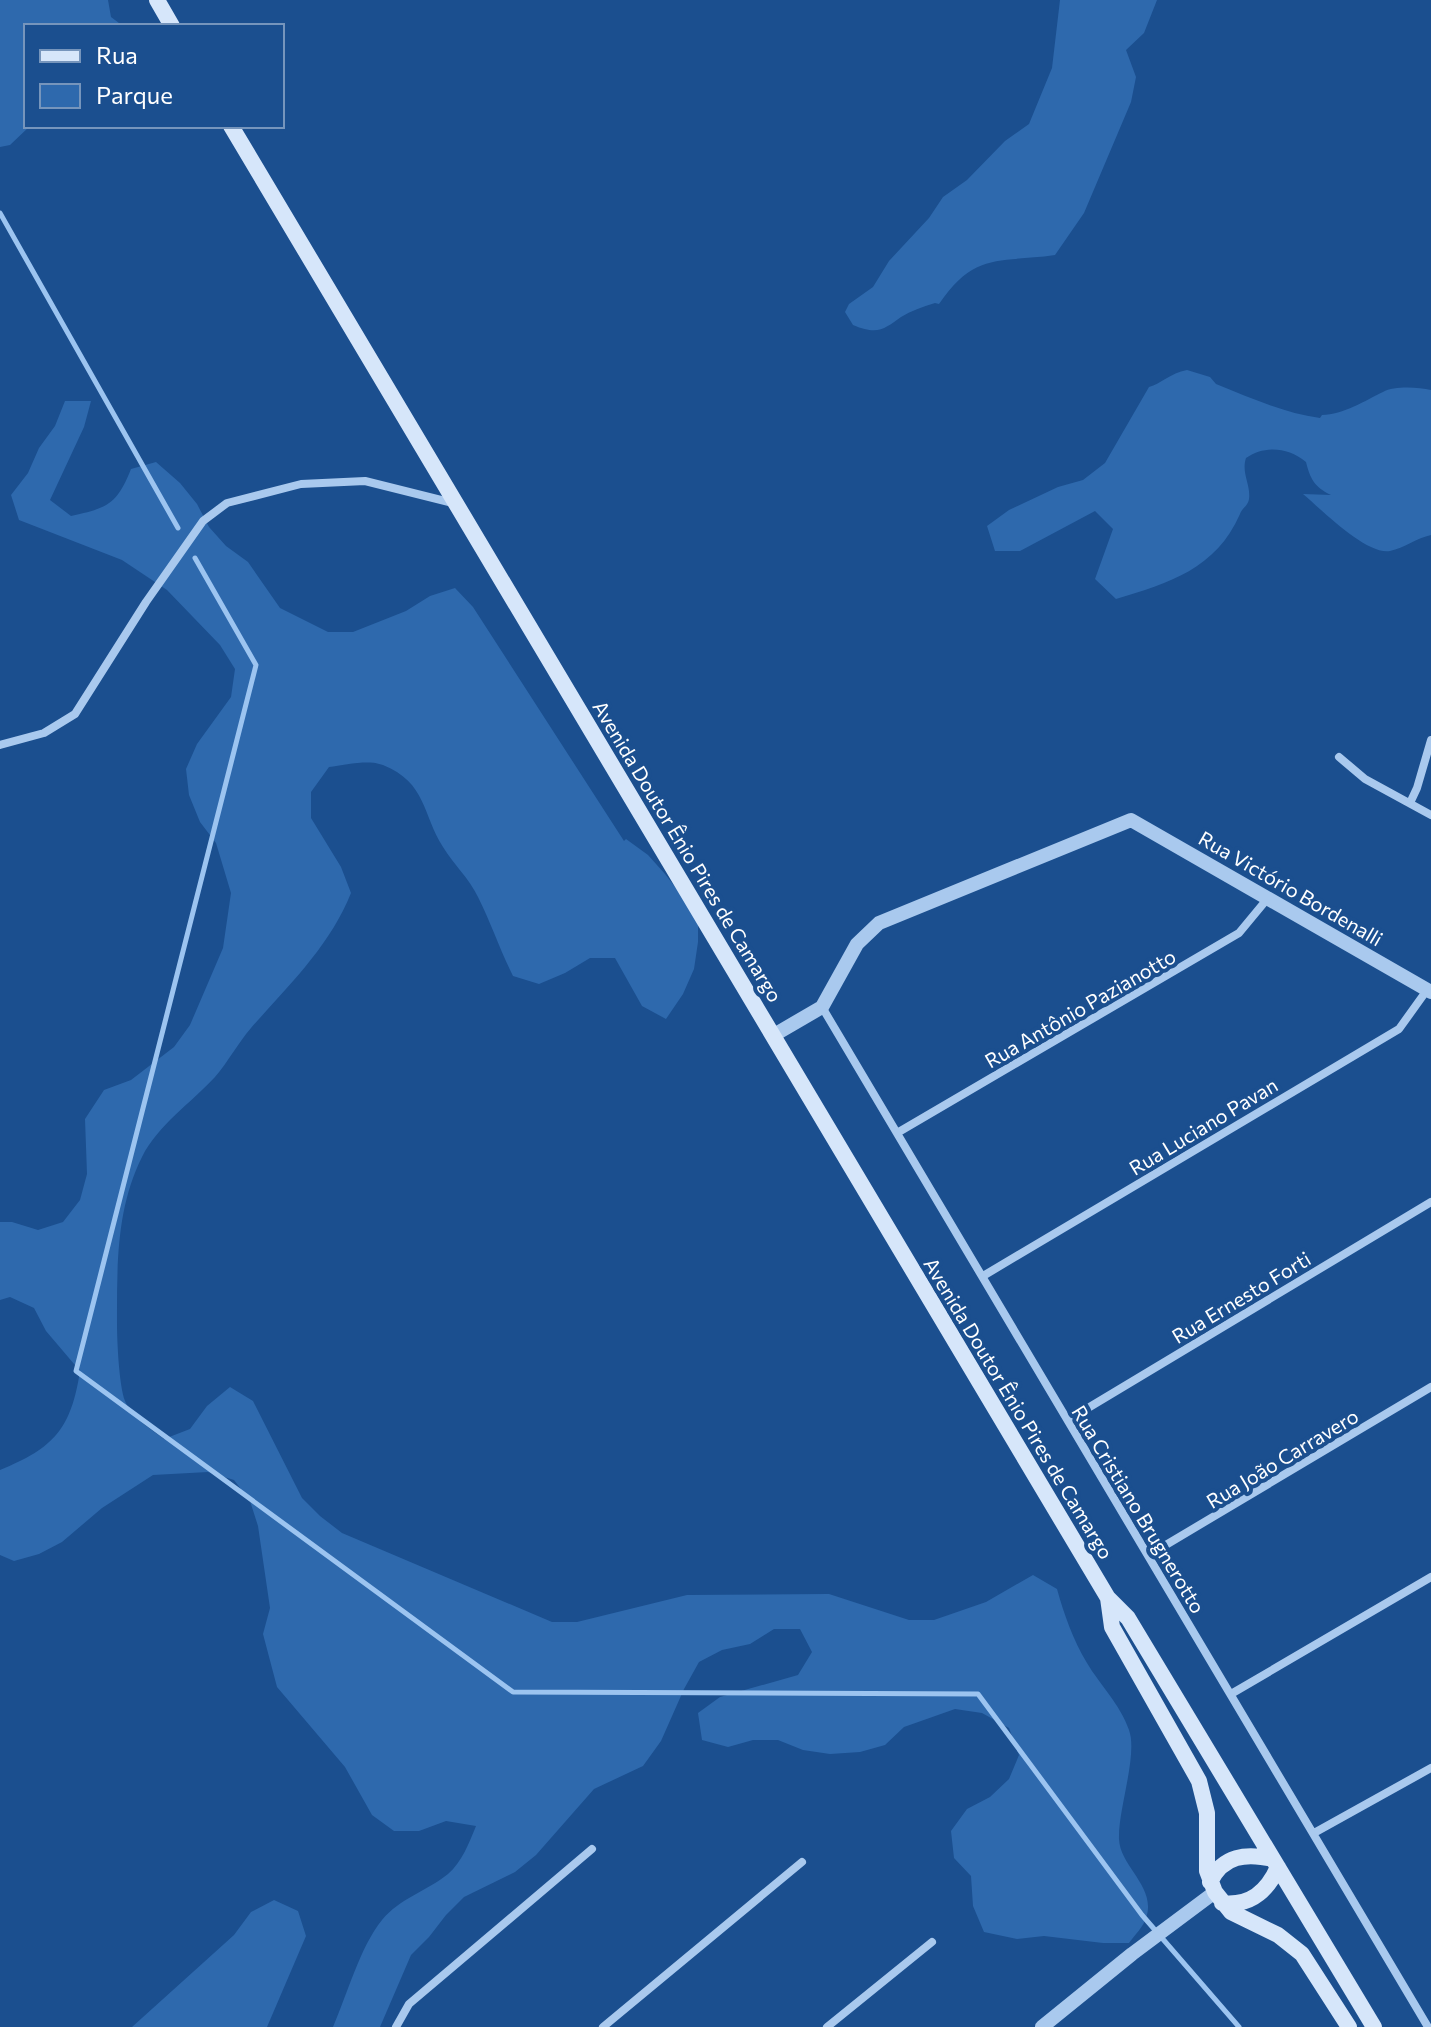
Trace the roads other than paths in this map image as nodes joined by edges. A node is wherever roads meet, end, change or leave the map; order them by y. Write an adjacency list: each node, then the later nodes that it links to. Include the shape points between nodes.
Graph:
1 (157, 0): 2 (main road)
2 (171, 24)
3 (232, 128): 4 (main road, Avenida Doutor Ênio Pires de Camargo)
4 (457, 504): 6 (street, via 365,481 301,484 227,503 203,521 75,714 44,733); 13 (main road, Avenida Doutor Ênio Pires de Camargo)
5 (1431, 740): 8 (street)
6 (0, 745)
7 (1339, 757): 8 (street, via 1365,779)
8 (1410, 803): 9 (street)
9 (1431, 815)
10 (1268, 898): 11 (street, Rua Victório Bordenalli); 12 (street, Rua Victório Bordenalli, via 1131,820 879,923 857,944); 14 (street, Rua Antônio Pazianotto, via 1239,933)
11 (1429, 991): 16 (street, Rua Luciano Pavan, via 1399,1029)
12 (822, 1007): 13 (street); 14 (street, Rua Cristiano Brugnerotto)
13 (774, 1035): 21 (main road, Avenida Doutor Ênio Pires de Camargo)
14 (897, 1133): 16 (street, Rua Cristiano Brugnerotto)
15 (1431, 1202): 18 (street, Rua Ernesto Forti)
16 (983, 1276): 18 (street, Rua Cristiano Brugnerotto)
17 (1431, 1387): 19 (street, Rua João Carravero)
18 (1068, 1420): 19 (street, Rua Cristiano Brugnerotto)
19 (1149, 1555): 22 (street, Rua Cristiano Brugnerotto)
20 (1431, 1577): 22 (street)
21 (1108, 1598): 27 (main road, Avenida Doutor Ênio Pires de Camargo, via 1128,1618); 28 (main road, Avenida Doutor Ênio Pires de Camargo, via 1112,1627 1199,1781 1207,1813 1207,1860)
22 (1231, 1694): 24 (street, Rua Cristiano Brugnerotto)
23 (1431, 1768): 24 (street)
24 (1314, 1833): 36 (street, Rua Cristiano Brugnerotto)
25 (592, 1849): 30 (street, via 409,2004)
26 (802, 1862): 31 (street)
27 (1275, 1863): 28 (main road, via 1269,1885 1255,1898 1238,1903); 28 (main road, via 1253,1855 1234,1858 1220,1867); 35 (main road, Avenida Doutor Ênio Pires de Camargo)
28 (1216, 1892): 33 (street); 34 (main road, via 1242,1919 1278,1935 1302,1954)
29 (932, 1942): 32 (street)
30 (396, 2027)
31 (603, 2027)
32 (827, 2027)
33 (1042, 2027)
34 (1349, 2027)
35 (1374, 2027)
36 (1428, 2027)

